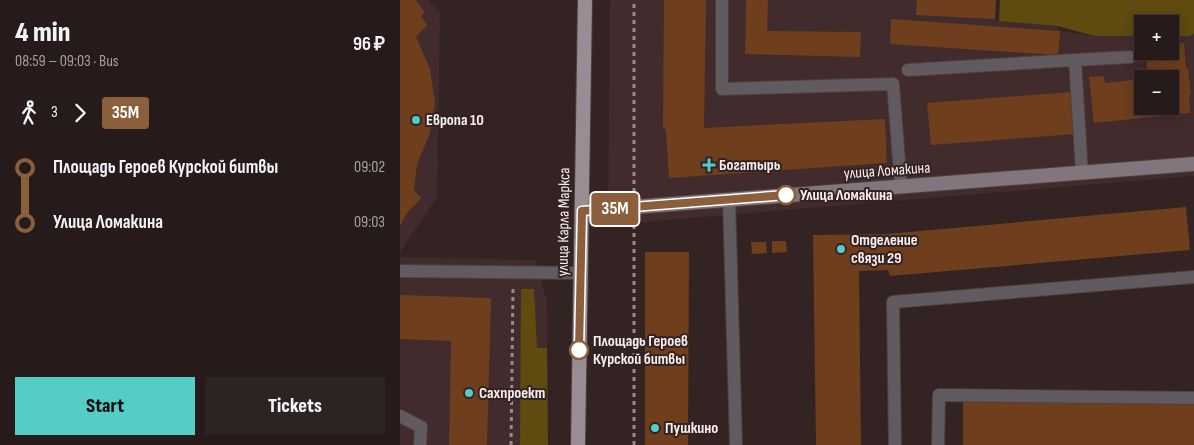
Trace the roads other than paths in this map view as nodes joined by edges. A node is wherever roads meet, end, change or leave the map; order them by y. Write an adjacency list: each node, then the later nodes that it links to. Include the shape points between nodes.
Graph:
1 (585, 0): 10 (main road, улица Карла Маркса)
2 (722, 0): 8 (lane, via 722,89 893,84)
3 (1130, 57): 4 (lane)
4 (1075, 60): 5 (lane); 7 (lane)
5 (908, 70)
6 (1194, 164): 7 (main road, улица Ломакина)
7 (1082, 173): 8 (main road, улица Ломакина)
8 (901, 187): 9 (main road, улица Ломакина)
9 (729, 199): 10 (main road, улица Ломакина); 18 (lane)
10 (582, 211): 12 (main road, улица Карла Маркса)
11 (400, 271): 12 (lane)
12 (581, 273): 17 (main road, улица Карла Маркса)
13 (1194, 277): 19 (lane, via 893,302)
14 (1194, 398): 20 (lane, via 939,396)
15 (400, 416): 16 (lane, via 421,426)
16 (420, 445)
17 (578, 445)
18 (736, 445)
19 (895, 445)
20 (938, 445)

